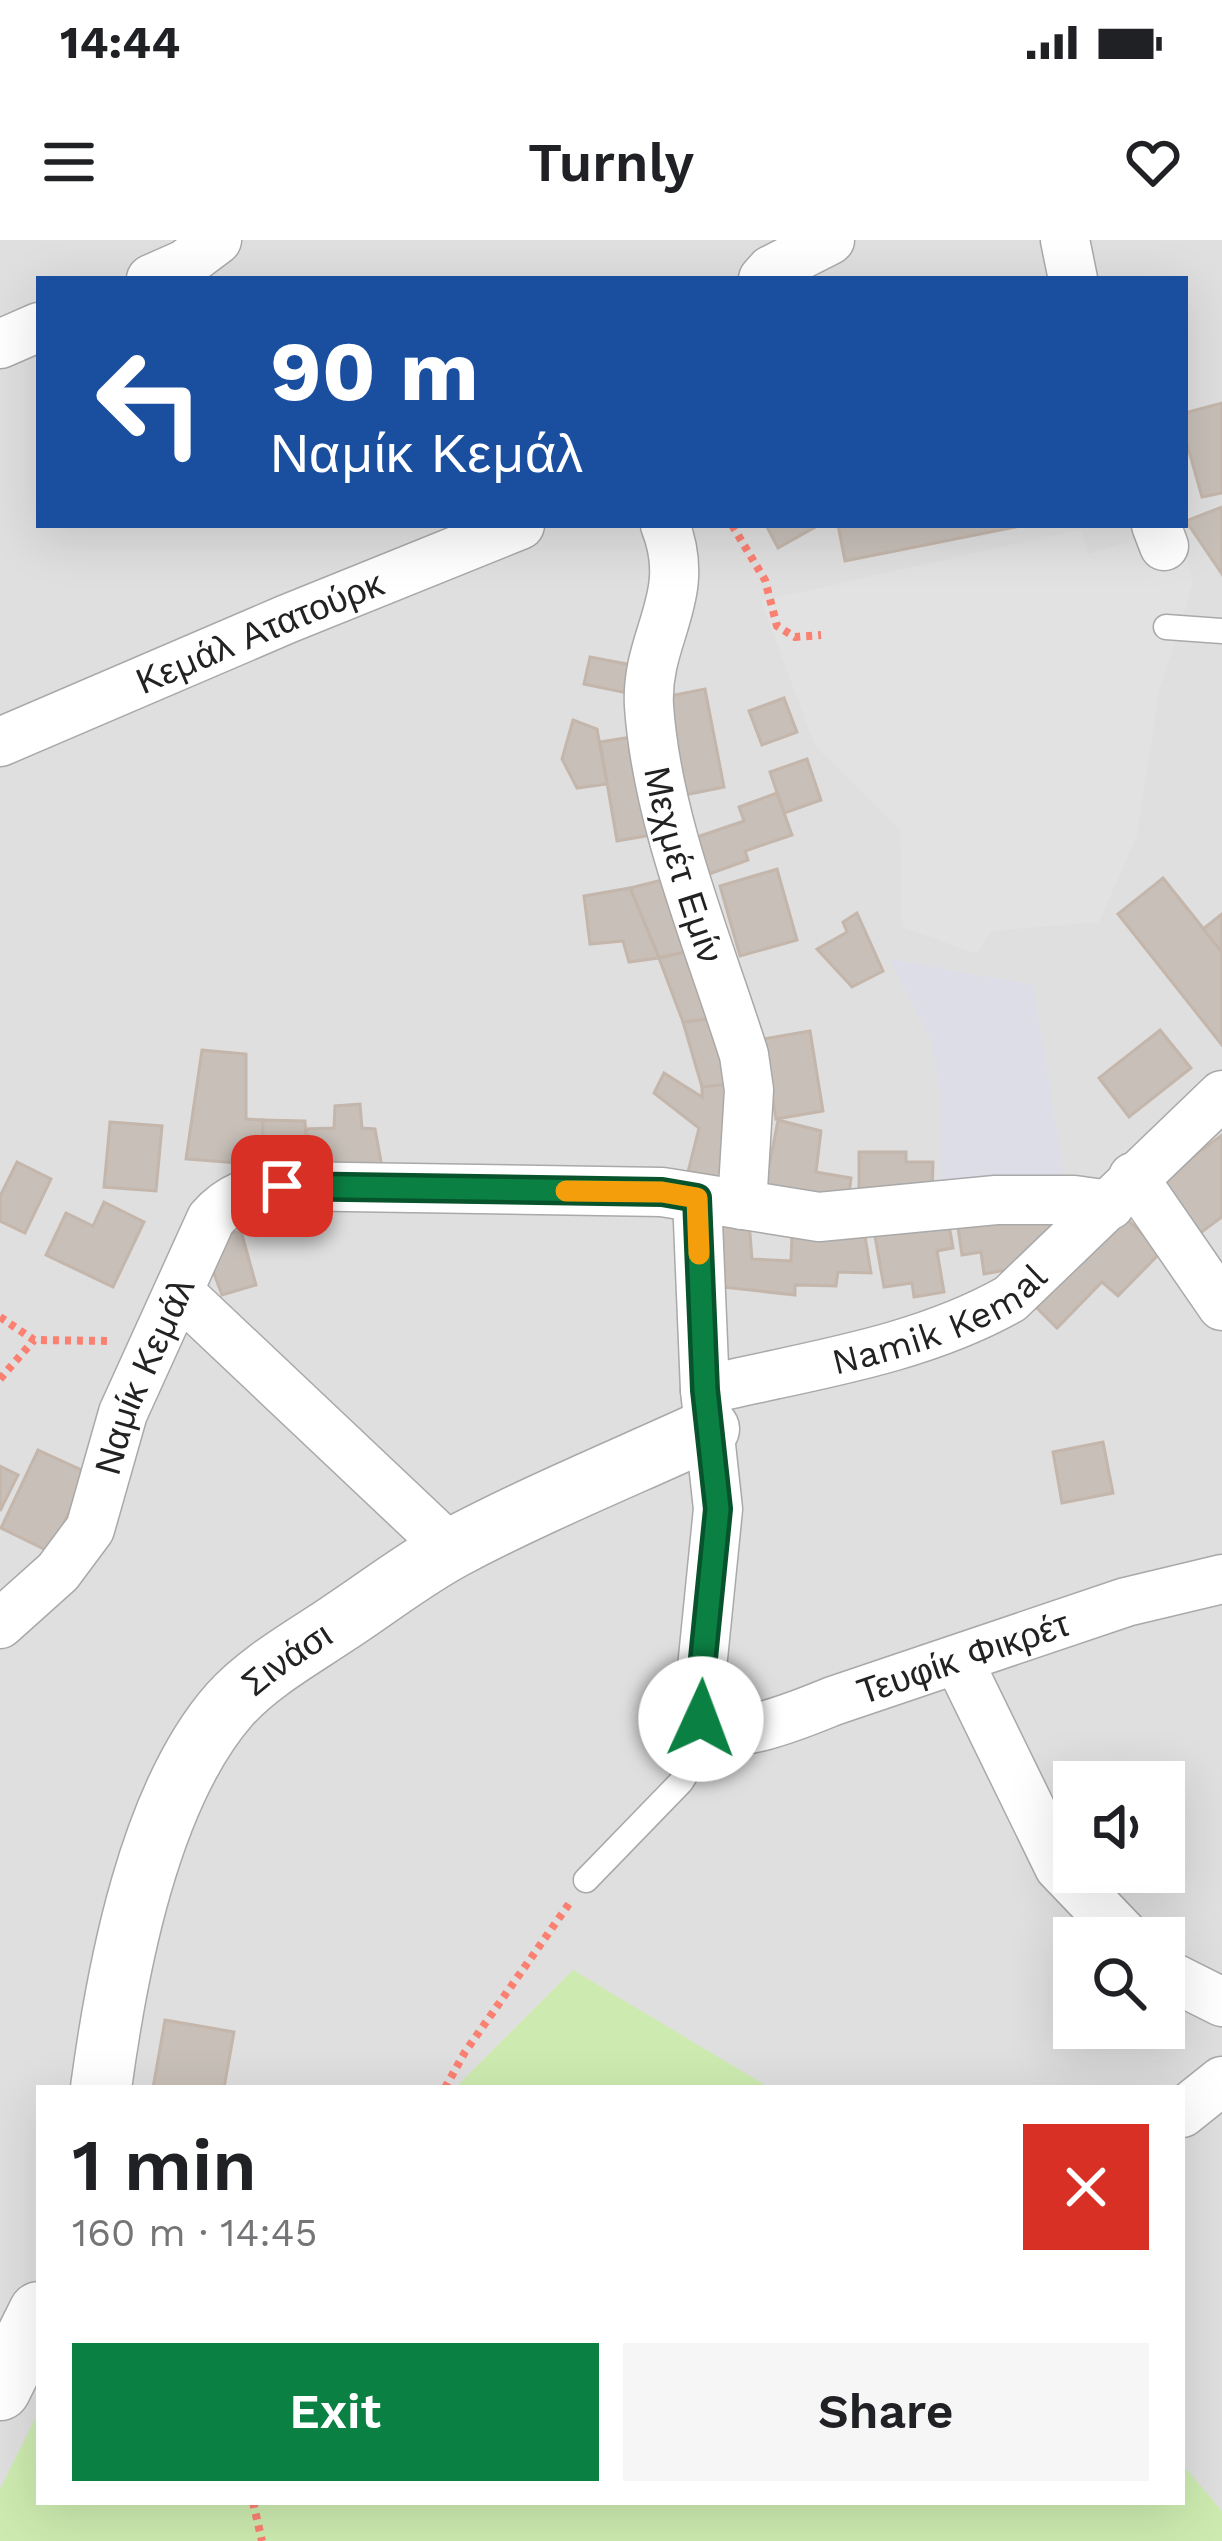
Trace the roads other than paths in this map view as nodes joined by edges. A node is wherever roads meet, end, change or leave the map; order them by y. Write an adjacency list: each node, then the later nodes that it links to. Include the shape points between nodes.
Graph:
1 (830, 240): 3 (street)
2 (1065, 240): 4 (street)
3 (762, 263)
4 (1072, 276)
5 (36, 328): 6 (street)
6 (0, 344)
7 (513, 528): 11 (street, Κεμάλ Ατατούρκ)
8 (666, 528): 14 (street, Μεχμέτ Εμίν, via 676,589 655,654 649,705 656,756 749,1090)
9 (1166, 626): 10 (lane)
10 (1222, 631)
11 (0, 742)
12 (1222, 1095): 13 (street)
13 (1121, 1191): 14 (street, Ναμίκ Κεμάλ, via 820,1217); 16 (street); 17 (street, Namik Kemal, via 1010,1299 970,1322)
14 (719, 1201): 15 (street, Ναμίκ Κεμάλ, via 662,1192 255,1190 211,1219); 17 (street, Μεχμέτ Εμίν)
15 (178, 1292): 18 (street); 20 (street, Ναμίκ Κεμάλ, via 123,1413 90,1529 58,1572)
16 (1222, 1306)
17 (707, 1409): 18 (street, Σινάσι); 22 (street, Μεχμέτ Εμίν, via 718,1509 699,1698)
18 (451, 1549): 28 (street, Σινάσι, via 268,1670 201,1746 173,1798 131,1922)
19 (1222, 1579): 21 (street, Τευφίκ Φικρέτ, via 1126,1602)
20 (0, 1624)
21 (958, 1660): 22 (street, Τευφίκ Φικρέτ, via 793,1718 722,1731); 24 (street, via 1059,1867)
22 (706, 1725): 23 (lane, via 681,1781)
23 (586, 1880)
24 (1107, 1917)
25 (1185, 1984): 26 (street)
26 (1222, 2002)
27 (1222, 2081): 29 (street)
28 (100, 2085)
29 (1185, 2111)
30 (36, 2318): 31 (street)
31 (0, 2390)

